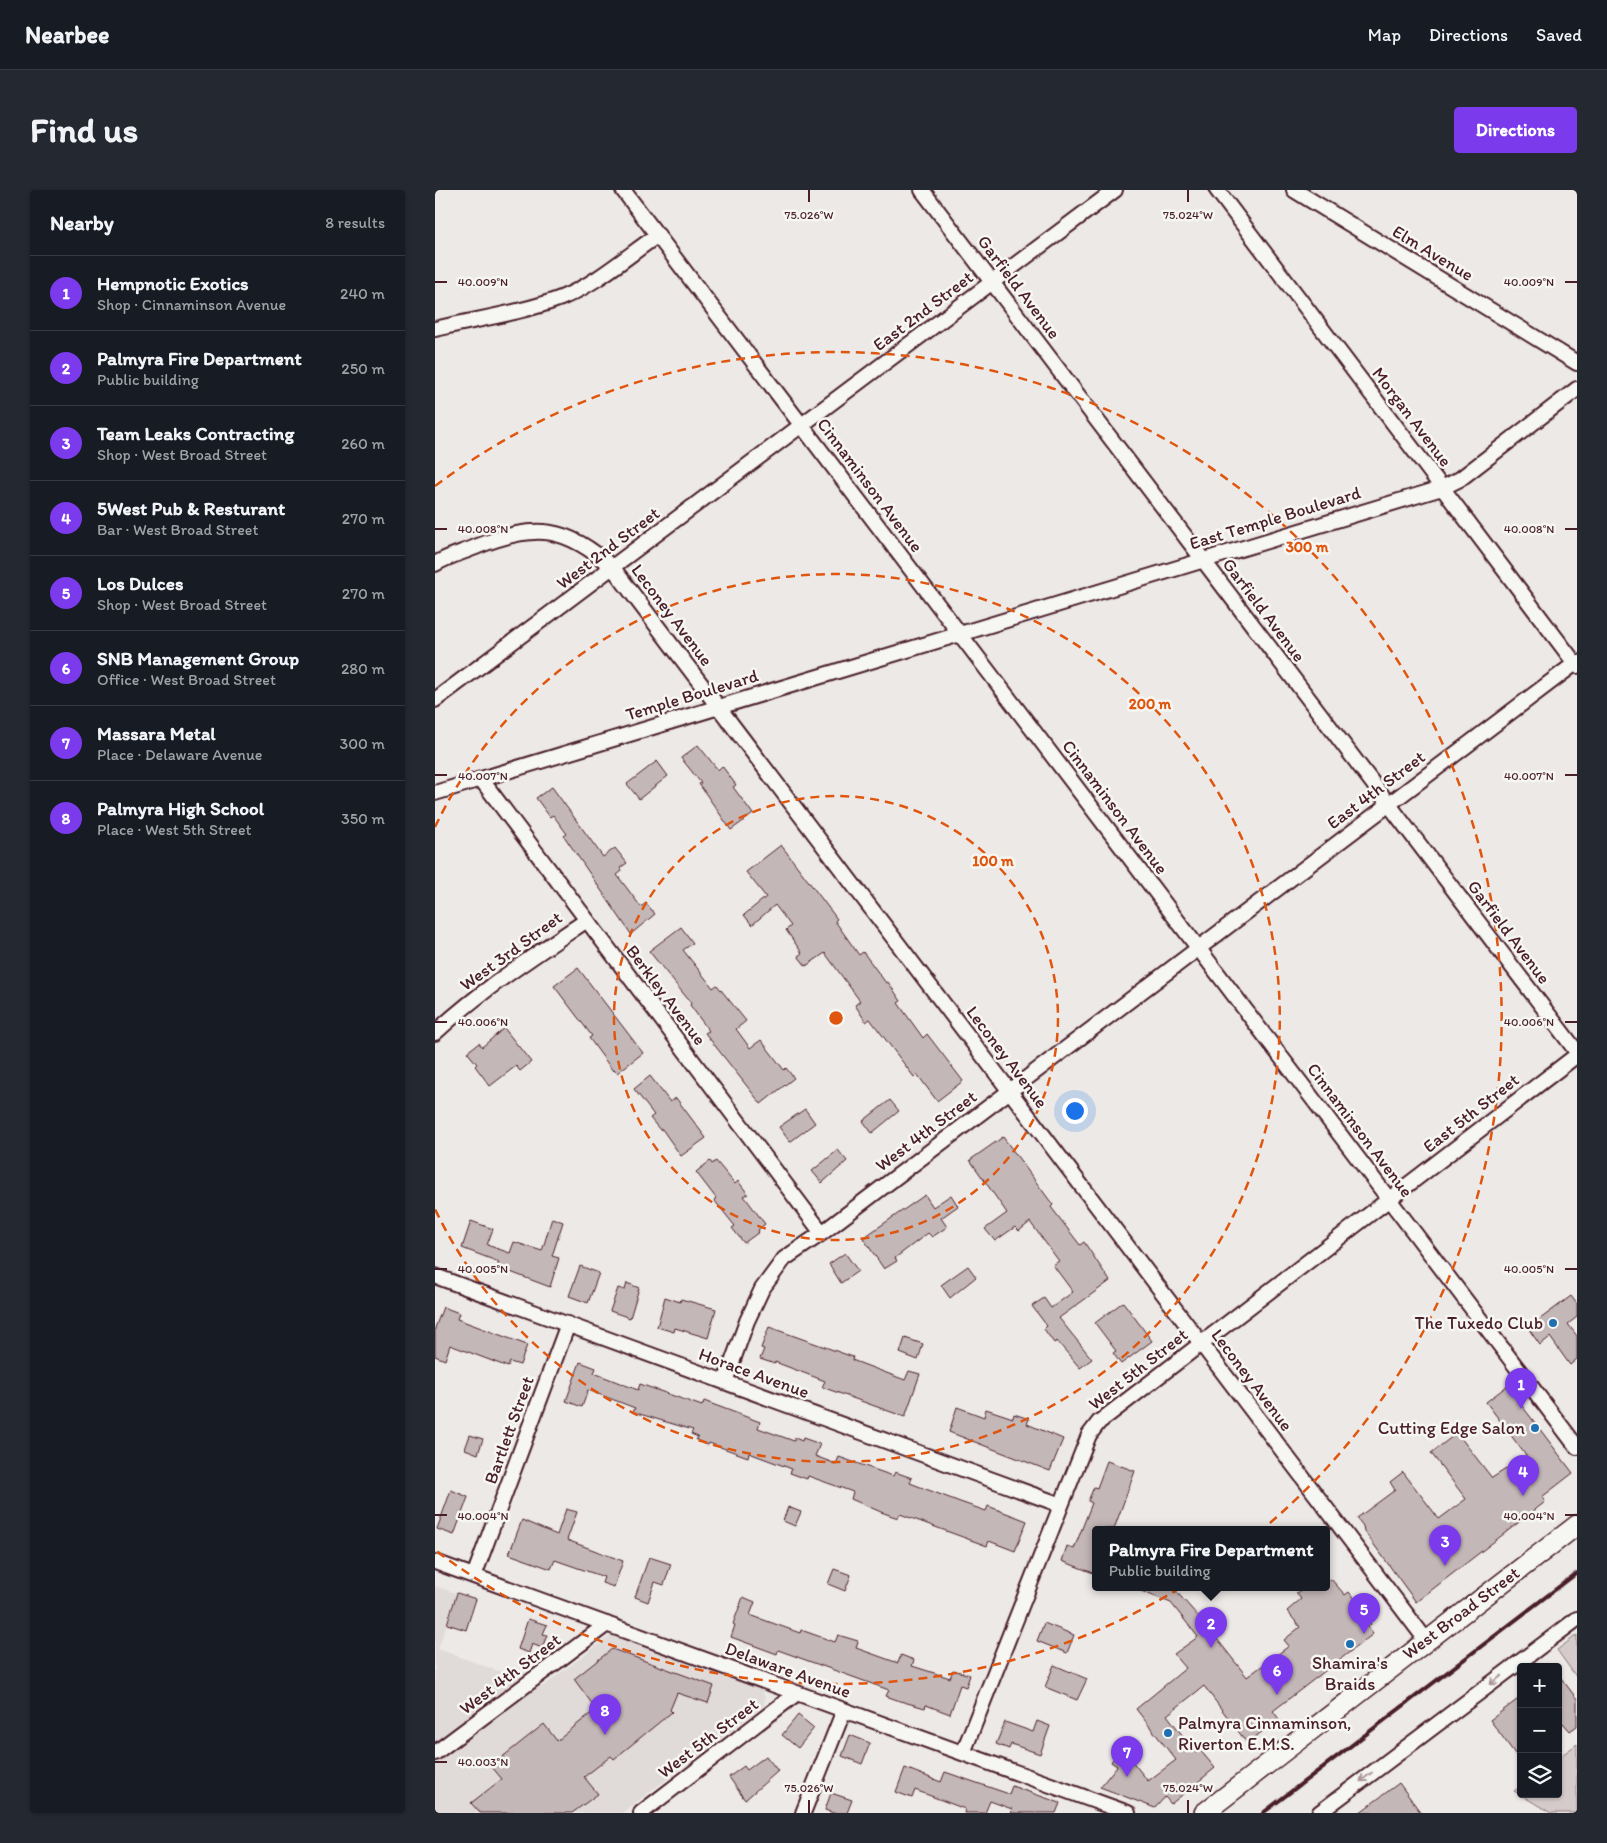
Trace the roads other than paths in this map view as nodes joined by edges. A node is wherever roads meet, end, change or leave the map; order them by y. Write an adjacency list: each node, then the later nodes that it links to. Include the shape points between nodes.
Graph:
1 (623, 190): 6 (street, Cinnaminson Avenue)
2 (922, 190): 7 (street, Garfield Avenue)
3 (1115, 190): 7 (street, East 2nd Street)
4 (1217, 190): 12 (street, Morgan Avenue)
5 (1294, 190): 9 (street, Elm Avenue)
6 (658, 235): 8 (street, via 562,298); 11 (street, Cinnaminson Avenue)
7 (992, 282): 11 (street, East 2nd Street); 13 (street, Garfield Avenue)
8 (435, 329)
9 (1577, 363)
10 (1577, 389): 12 (street, East Temple Boulevard)
11 (802, 426): 15 (street, West 2nd Street); 16 (street, Cinnaminson Avenue)
12 (1443, 488): 13 (street, East Temple Boulevard); 17 (street, Morgan Avenue)
13 (1202, 560): 16 (street, East Temple Boulevard); 22 (street, Garfield Avenue)
14 (435, 564): 15 (street, Leconey Avenue, via 507,534 540,531 565,536 592,550)
15 (613, 568): 18 (street, West 2nd Street); 19 (street, Leconey Avenue)
16 (959, 632): 19 (street, Temple Boulevard); 24 (street, Cinnaminson Avenue)
17 (1576, 664): 22 (street, East 4th Street)
18 (435, 700)
19 (717, 706): 20 (street, Temple Boulevard); 27 (street, Leconey Avenue)
20 (481, 779): 21 (street, Temple Boulevard); 23 (street, Berkley Avenue)
21 (435, 793)
22 (1388, 804): 24 (street, East 4th Street); 26 (street, Garfield Avenue)
23 (587, 920): 25 (street, West 3rd Street, via 527,960); 29 (street, Berkley Avenue)
24 (1198, 948): 27 (street, West 4th Street); 28 (street, Cinnaminson Avenue)
25 (435, 1033)
26 (1577, 1053): 28 (street, East 5th Street)
27 (1009, 1091): 29 (street, West 4th Street); 32 (street, Leconey Avenue)
28 (1389, 1200): 32 (street, West 5th Street); 34 (street, Cinnaminson Avenue)
29 (822, 1234): 33 (street, West 4th Street, via 784,1259 762,1289)
30 (435, 1276): 31 (street, Horace Avenue)
31 (568, 1324): 33 (street, Horace Avenue); 38 (street, Bartlett Street)
32 (1201, 1344): 35 (street, West 5th Street, via 1099,1422 1089,1436); 41 (street, Leconey Avenue)
33 (725, 1382): 35 (street, Horace Avenue)
34 (1577, 1447)
35 (1061, 1505): 44 (street, West 5th Street)
36 (1577, 1525): 41 (main road, West Broad Street)
37 (435, 1562): 38 (street, Delaware Avenue)
38 (474, 1576): 40 (street, Delaware Avenue)
39 (1577, 1619): 50 (street, one-way to 50)
40 (607, 1624): 42 (street, Delaware Avenue); 45 (street, West 4th Street)
41 (1425, 1640): 49 (main road, West Broad Street)
42 (797, 1693): 43 (street, Delaware Avenue); 46 (street, West 5th Street)
43 (844, 1710): 44 (street, Delaware Avenue); 47 (street)
44 (963, 1753): 48 (street, Delaware Avenue)
45 (435, 1754)
46 (641, 1813)
47 (803, 1813)
48 (1128, 1813)
49 (1204, 1813)
50 (1319, 1813)

